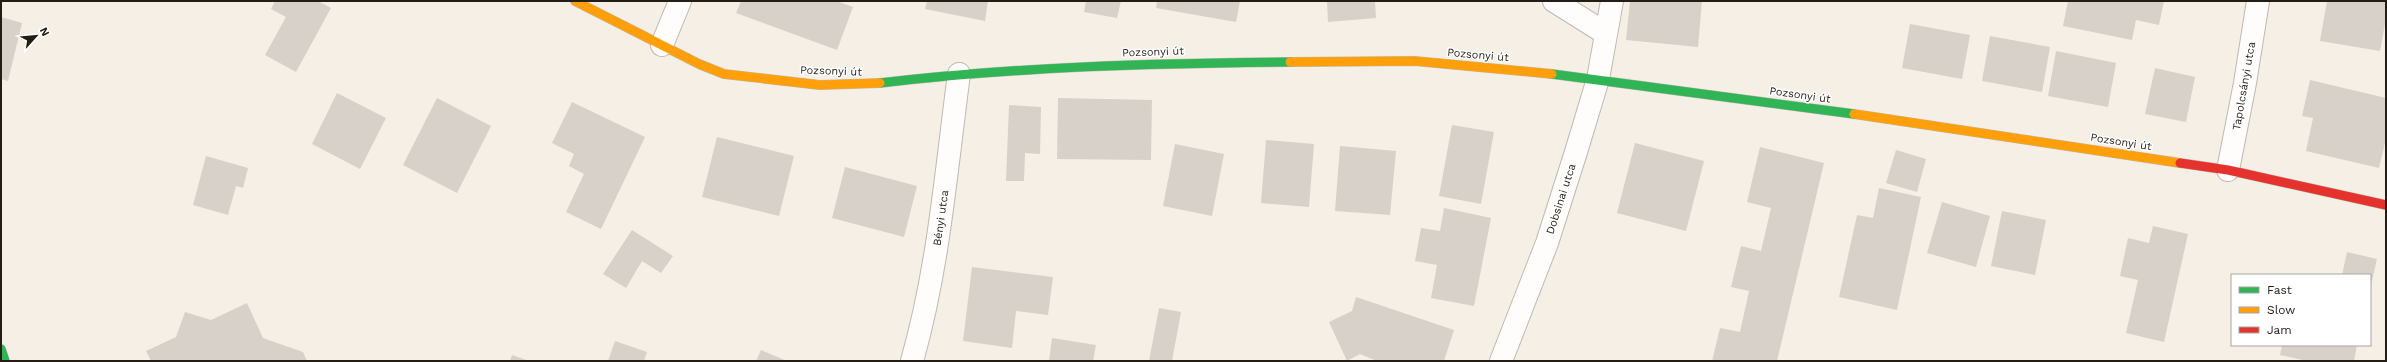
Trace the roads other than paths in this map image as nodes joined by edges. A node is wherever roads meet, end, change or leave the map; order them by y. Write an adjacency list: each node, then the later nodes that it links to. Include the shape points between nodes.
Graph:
1 (575, 1): 7 (street, Pozsonyi út)
2 (680, 1): 7 (street)
3 (1554, 1): 6 (street)
4 (1612, 1): 6 (street, Dobsinai utca)
5 (2258, 1): 10 (street, Tapolcsányi utca)
6 (1606, 33): 9 (street, Dobsinai utca)
7 (662, 45): 8 (street, Pozsonyi út, via 724,74 820,85 873,84)
8 (959, 74): 9 (street, Pozsonyi út, via 1151,63 1414,61); 14 (street, Bényi utca, via 944,204 926,307)
9 (1598, 79): 10 (street, Pozsonyi út); 15 (street, Dobsinai utca, via 1547,243)
10 (2228, 170): 11 (street, Pozsonyi út)
11 (2386, 205)
12 (1, 349): 13 (street)
13 (5, 361)
14 (912, 361)
15 (1501, 361)

